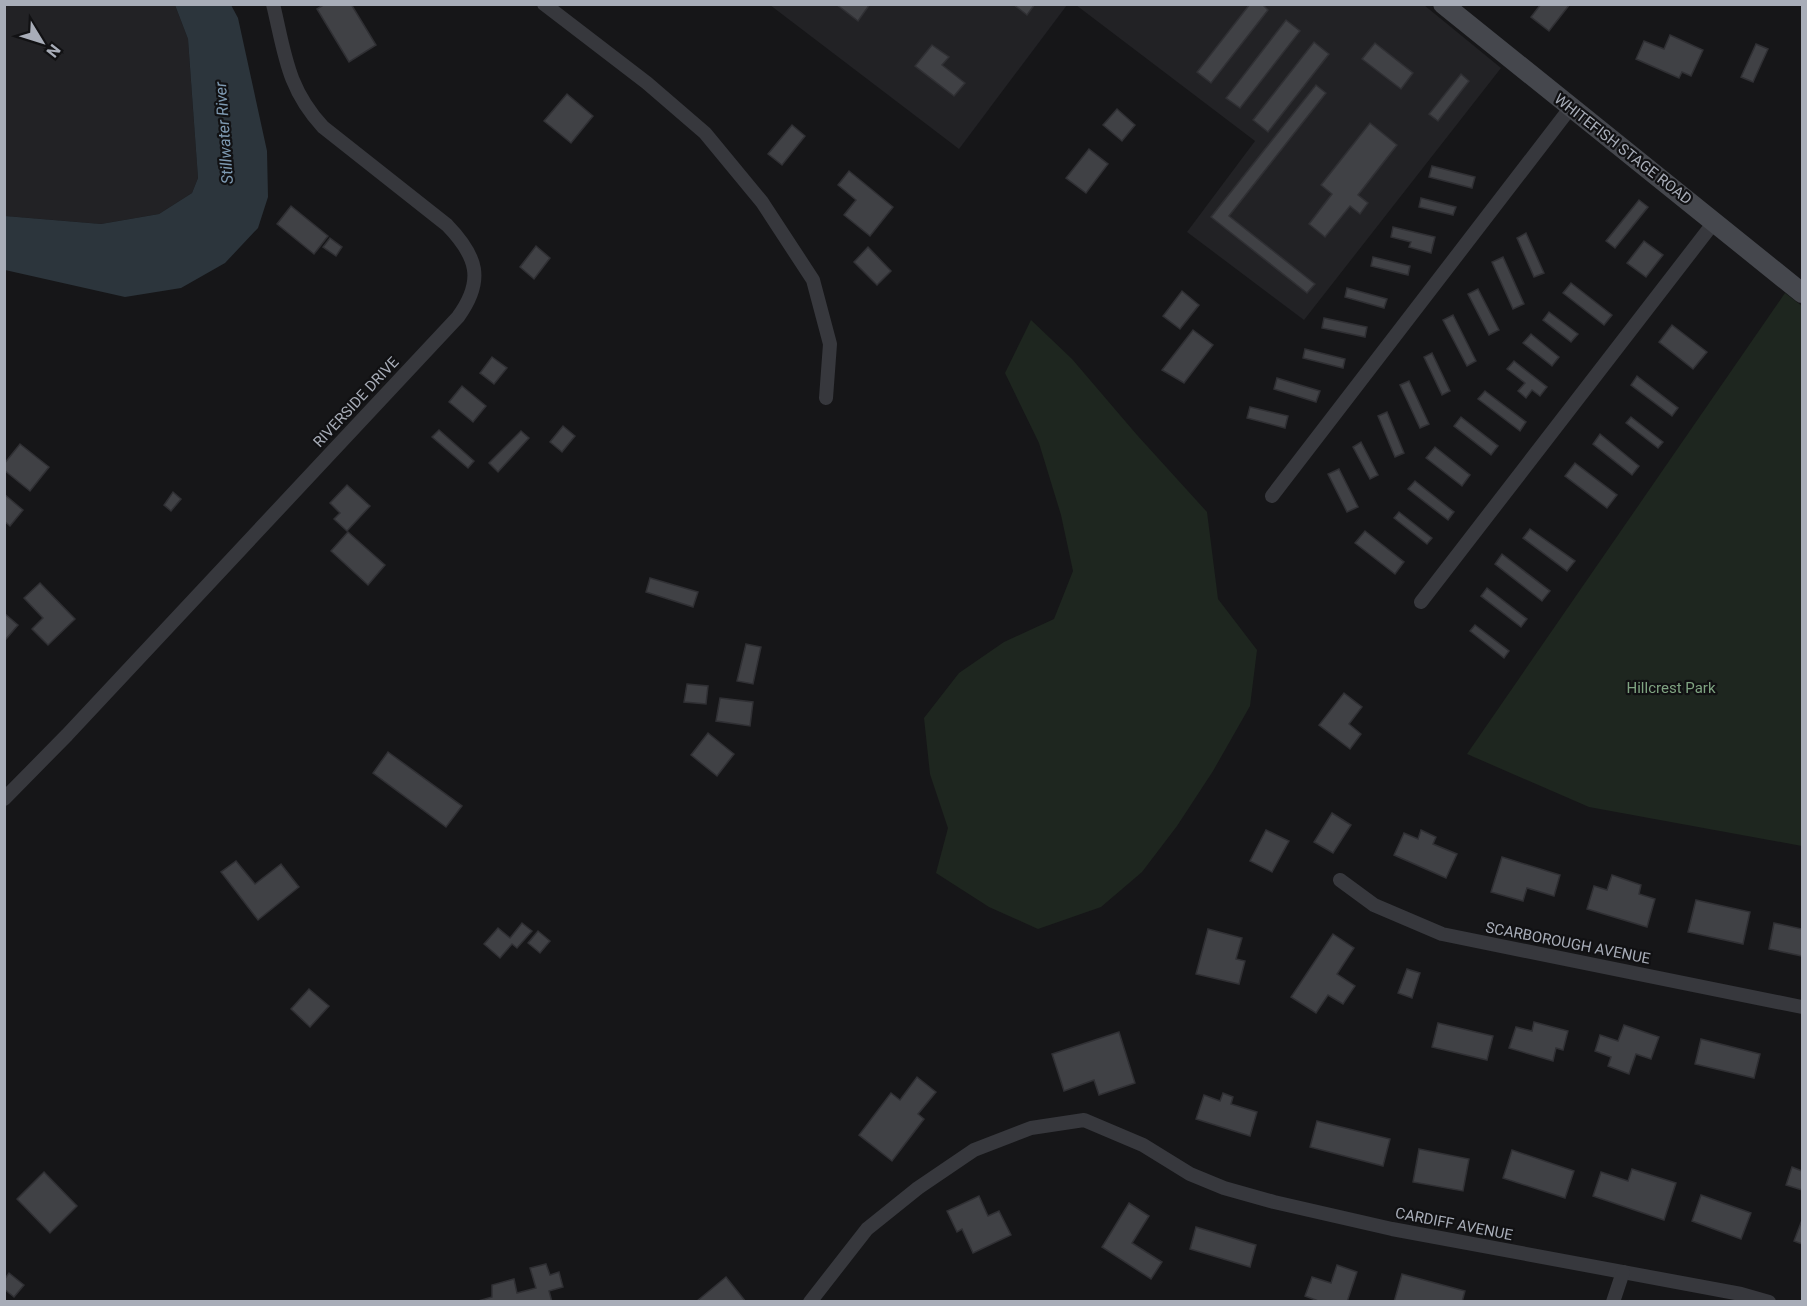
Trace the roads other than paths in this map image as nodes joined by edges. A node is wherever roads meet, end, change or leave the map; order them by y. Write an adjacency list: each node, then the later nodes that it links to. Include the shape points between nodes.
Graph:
1 (273, 4): 10 (street, RIVERSIDE DRIVE, via 289,71 308,111 460,239 470,254 475,288 458,317)
2 (544, 4): 7 (street, via 705,133 762,202 813,280 830,344)
3 (1443, 4): 4 (main road, WHITEFISH STAGE ROAD)
4 (1571, 107): 5 (main road, WHITEFISH STAGE ROAD); 8 (street)
5 (1714, 221): 6 (main road, WHITEFISH STAGE ROAD); 9 (street)
6 (1803, 293)
7 (826, 398)
8 (1272, 496)
9 (1421, 602)
10 (4, 799)
11 (1340, 880): 12 (street, SCARBOROUGH AVENUE, via 1374,904 1442,934)
12 (1803, 1007)
13 (1623, 1272): 14 (street, CARDIFF AVENUE, via 1392,1229 1224,1188 1190,1174 1143,1145 1084,1120 1031,1128 974,1150 867,1229); 15 (street); 16 (street, CARDIFF AVENUE)
14 (810, 1302)
15 (1613, 1302)
16 (1769, 1302)

